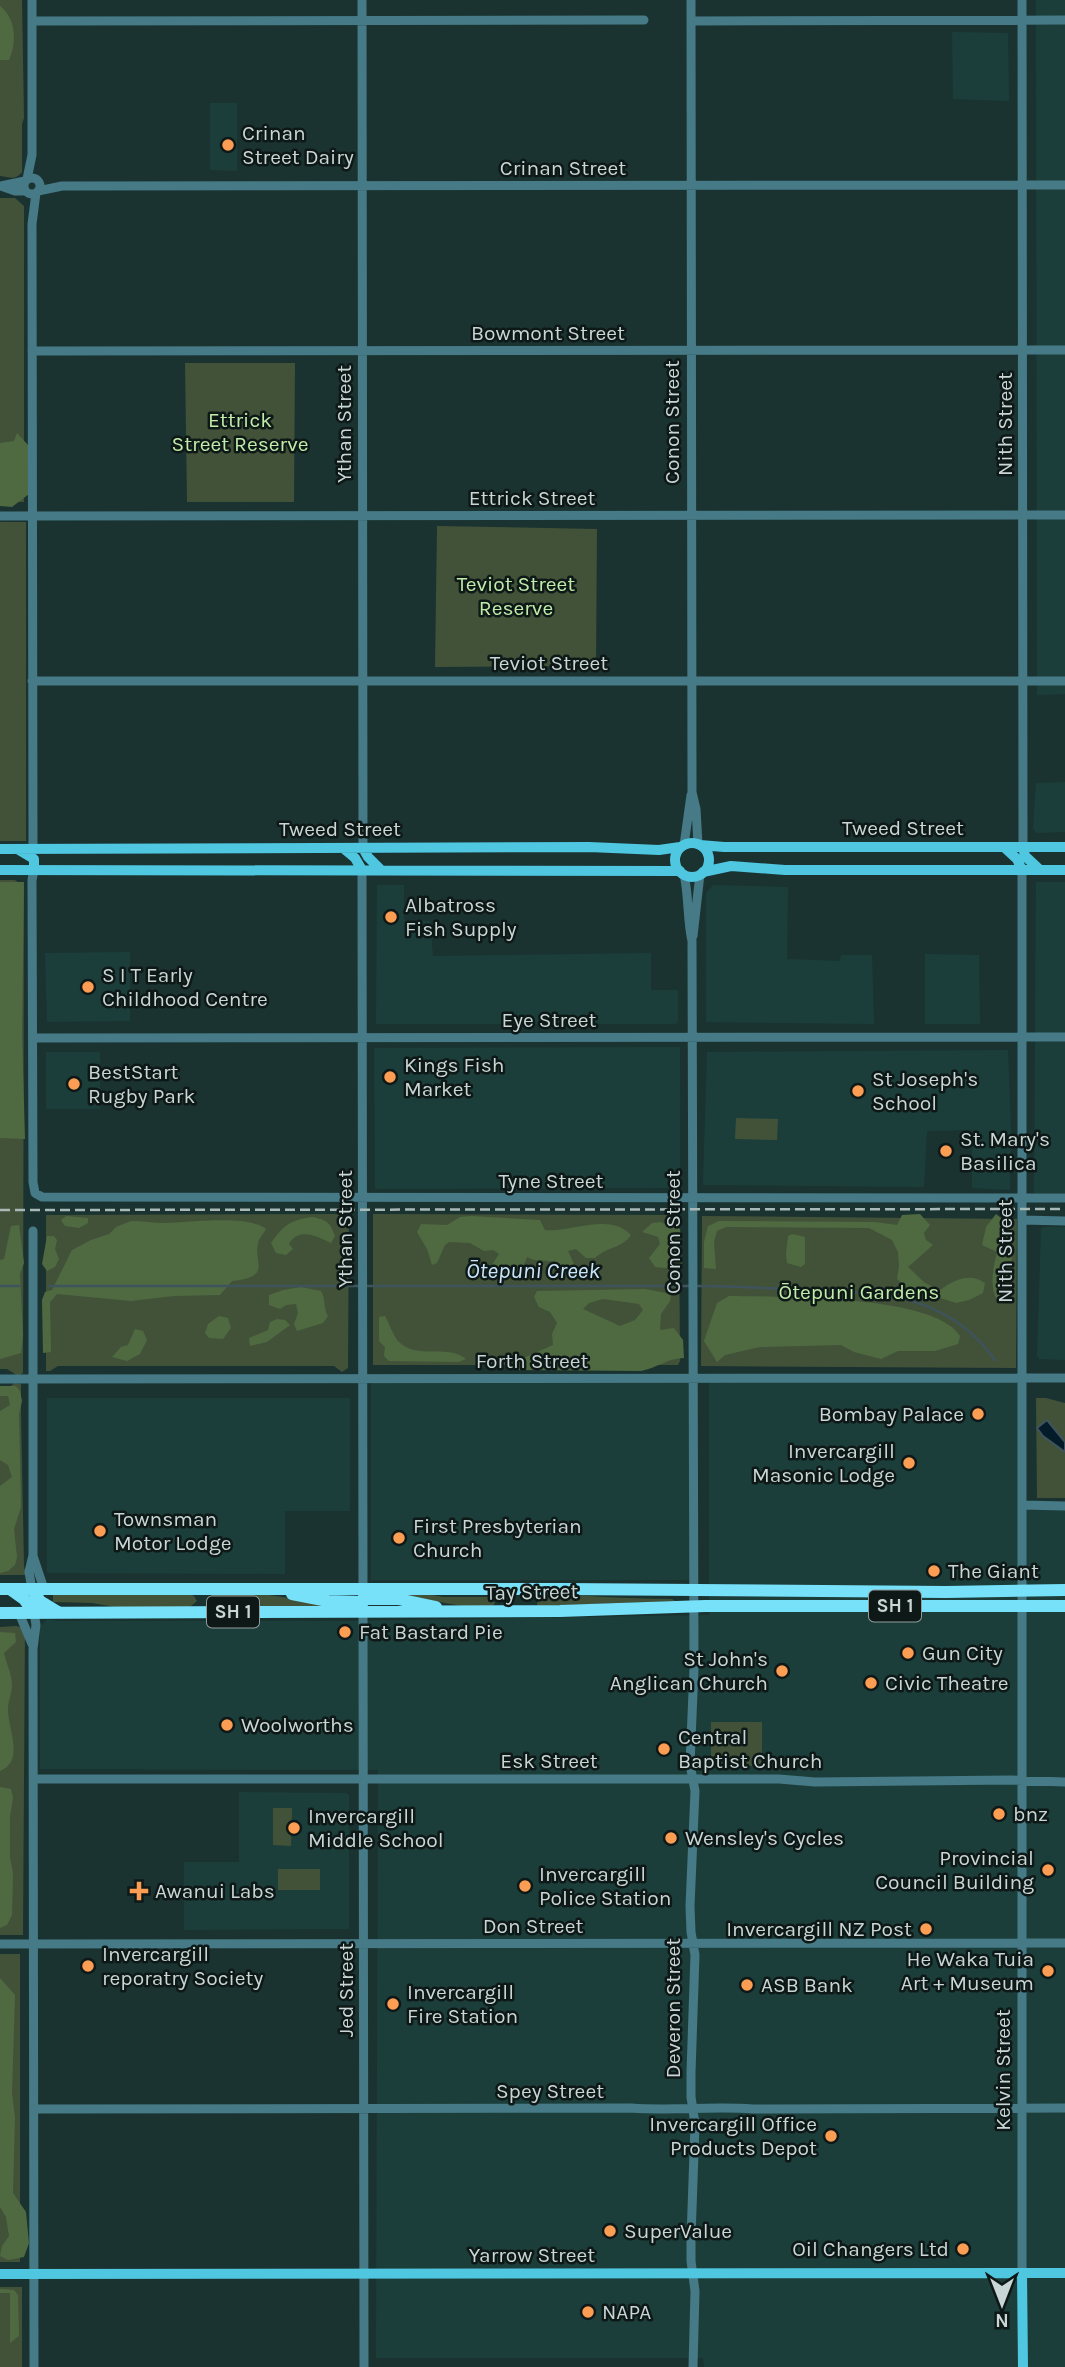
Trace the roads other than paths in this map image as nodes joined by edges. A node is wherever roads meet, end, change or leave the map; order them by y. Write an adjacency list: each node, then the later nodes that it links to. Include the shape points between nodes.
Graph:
1 (32, 0): 8 (street)
2 (362, 0): 9 (street, Ythan Street)
3 (691, 0): 10 (street, Conon Street)
4 (1022, 0): 6 (street, Nith Street)
5 (644, 20): 9 (street)
6 (1022, 20): 7 (street); 10 (street); 11 (street, Nith Street)
7 (1065, 20)
8 (32, 21): 9 (street); 14 (street)
9 (362, 21): 15 (street, Ythan Street)
10 (691, 21): 16 (street, Conon Street)
11 (1022, 185): 12 (street, Crinan Street); 16 (street, Crinan Street); 17 (street, Nith Street)
12 (1065, 185)
13 (1, 186): 14 (street, Crinan Street, via 15,191)
14 (32, 186): 15 (street, Crinan Street); 21 (street)
15 (362, 186): 16 (street, Crinan Street); 18 (street, Ythan Street)
16 (692, 186): 19 (street, Conon Street)
17 (1022, 349): 19 (street, Bowmont Street); 20 (street, Bowmont Street); 24 (street, Nith Street)
18 (362, 350): 19 (street, Bowmont Street); 21 (street, Bowmont Street); 22 (street, Ythan Street)
19 (692, 350): 23 (street, Conon Street)
20 (1065, 350)
21 (32, 351): 27 (street)
22 (362, 515): 23 (street, Ettrick Street); 27 (street, Ettrick Street); 30 (street, Ythan Street)
23 (692, 515): 24 (street, Ettrick Street); 28 (street, Conon Street)
24 (1022, 515): 25 (street, Ettrick Street); 31 (street, Nith Street)
25 (1065, 515)
26 (0, 516): 27 (street, Ettrick Street)
27 (32, 516): 29 (street)
28 (692, 680): 30 (street, Teviot Street); 31 (street, Teviot Street); 33 (street, Conon Street)
29 (32, 681): 30 (street, Teviot Street); 39 (street)
30 (362, 681): 41 (street, Ythan Street)
31 (1022, 681): 32 (street, Teviot Street); 37 (street, Nith Street)
32 (1065, 681)
33 (692, 792): 34 (street, Conon Street); 35 (street)
34 (699, 845): 35 (main road); 42 (main road, Tweed Street); 54 (main road, Conon Street, via 708,858)
35 (682, 846): 41 (main road, Tweed Street, via 659,850); 53 (main road, Conon Street, via 675,859)
36 (1004, 847): 37 (main road, Tweed Street); 42 (main road, Tweed Street); 50 (main road)
37 (1023, 847): 38 (main road, Tweed Street); 51 (main road)
38 (1065, 847)
39 (33, 848): 40 (main road, Tweed Street); 44 (main road, Tweed Street)
40 (343, 848): 41 (main road, Tweed Street); 47 (main road)
41 (363, 848): 48 (main road)
42 (858, 848): 49 (main road)
43 (0, 849): 44 (main road, Tweed Street)
44 (17, 849): 46 (main road, via 34,859)
45 (0, 870): 46 (main road, Tweed Street)
46 (34, 870): 47 (main road, Tweed Street); 59 (street)
47 (362, 870): 48 (main road, Tweed Street); 60 (street, Ythan Street)
48 (381, 870): 53 (main road, Tweed Street)
49 (858, 870): 50 (main road, Tweed Street); 54 (main road, Tweed Street, via 731,866)
50 (1022, 870): 51 (main road, Tweed Street); 57 (street, Nith Street)
51 (1040, 870): 52 (main road, Tweed Street)
52 (1065, 870)
53 (682, 873): 54 (main road); 55 (street, Conon Street)
54 (702, 873): 55 (street)
55 (692, 941): 56 (street, Conon Street)
56 (692, 1037): 57 (street, Eye Street); 60 (street, Eye Street); 64 (street, Conon Street)
57 (1022, 1037): 58 (street, Eye Street); 62 (street, Nith Street)
58 (1065, 1037)
59 (33, 1038): 60 (street, Eye Street); 61 (street, Tyne Street, via 33,1182 37,1195)
60 (363, 1038): 61 (street, Ythan Street)
61 (363, 1198): 64 (street, Tyne Street); 71 (street, Ythan Street)
62 (1022, 1198): 63 (street, Tyne Street); 64 (street, Tyne Street); 65 (street, Nith Street)
63 (1065, 1198)
64 (693, 1199): 72 (street, Conon Street)
65 (1022, 1220): 66 (street); 73 (street, Nith Street)
66 (1065, 1221)
67 (33, 1231): 70 (street)
68 (1065, 1378): 73 (street, Forth Street)
69 (0, 1379): 70 (street, Forth Street)
70 (33, 1379): 71 (street, Forth Street); 77 (street, via 33,1555 29,1572)
71 (363, 1379): 72 (street, Forth Street); 83 (street, Ythan Street)
72 (692, 1379): 73 (street, Forth Street); 80 (street, Conon Street)
73 (1022, 1379): 74 (street, Nith Street)
74 (1022, 1505): 75 (street); 82 (street, Nith Street)
75 (1065, 1506)
76 (5, 1589): 77 (highway, Tay Street / SH 1); 88 (highway, via 24,1599)
77 (38, 1589): 78 (highway, Tay Street / SH 1); 89 (highway, via 40,1601)
78 (202, 1589): 83 (highway, Tay Street / SH 1, via 257,1589); 90 (highway)
79 (489, 1589): 80 (highway, Tay Street / SH 1); 83 (highway, Tay Street / SH 1); 91 (highway, via 498,1602)
80 (693, 1590): 82 (highway, Tay Street / SH 1); 85 (street, Conon Street)
81 (1065, 1590): 82 (highway, Tay Street / SH 1)
82 (1023, 1591): 84 (street, Nith Street)
83 (363, 1600): 90 (highway, Tay Street / SH 1); 91 (highway, Tay Street / SH 1, via 398,1599 460,1612); 95 (street, Jed Street)
84 (1023, 1605): 85 (highway, Tay Street / SH 1); 86 (highway, Tay Street / SH 1); 97 (street, Kelvin Street)
85 (693, 1606): 91 (highway, Tay Street / SH 1); 96 (street, Deveron Street)
86 (1065, 1606)
87 (19, 1612): 88 (highway, Tay Street / SH 1); 92 (highway, Tay Street / SH 1); 93 (street)
88 (34, 1612): 89 (highway, Tay Street / SH 1); 93 (street)
89 (59, 1612): 90 (highway, Tay Street / SH 1)
90 (202, 1612)
91 (492, 1612)
92 (0, 1613)
93 (33, 1649): 94 (street)
94 (34, 1779): 95 (street, Esk Street); 102 (street)
95 (363, 1779): 96 (street, Esk Street); 103 (street, Jed Street)
96 (693, 1779): 97 (street, Esk Street); 104 (street, Deveron Street)
97 (1023, 1781): 98 (street, Esk Street); 99 (street, Kelvin Street)
98 (1065, 1782)
99 (1023, 1943): 100 (street, Don Street); 104 (street, Don Street); 105 (street, Kelvin Street)
100 (1065, 1943)
101 (0, 1944): 102 (street, Don Street)
102 (33, 1944): 103 (street, Don Street); 107 (street)
103 (363, 1944): 104 (street, Don Street); 108 (street, Jed Street)
104 (692, 1944): 109 (street, Deveron Street)
105 (1022, 2108): 106 (street, Spey Street); 109 (street, Spey Street); 110 (street, Kelvin Street)
106 (1065, 2108)
107 (34, 2109): 108 (street, Spey Street); 113 (street)
108 (363, 2109): 109 (street, Spey Street); 114 (street, Jed Street)
109 (693, 2109): 115 (street, Deveron Street)
110 (1022, 2273): 111 (main road, Yarrow Street); 115 (main road, Yarrow Street); 119 (main road, Kelvin Street)
111 (1065, 2273)
112 (0, 2274): 113 (main road, Yarrow Street)
113 (34, 2274): 114 (main road, Yarrow Street); 116 (street)
114 (363, 2274): 115 (main road, Yarrow Street); 117 (street, Jed Street)
115 (693, 2274): 118 (street, Deveron Street)
116 (34, 2367)
117 (364, 2367)
118 (693, 2367)
119 (1023, 2367)

